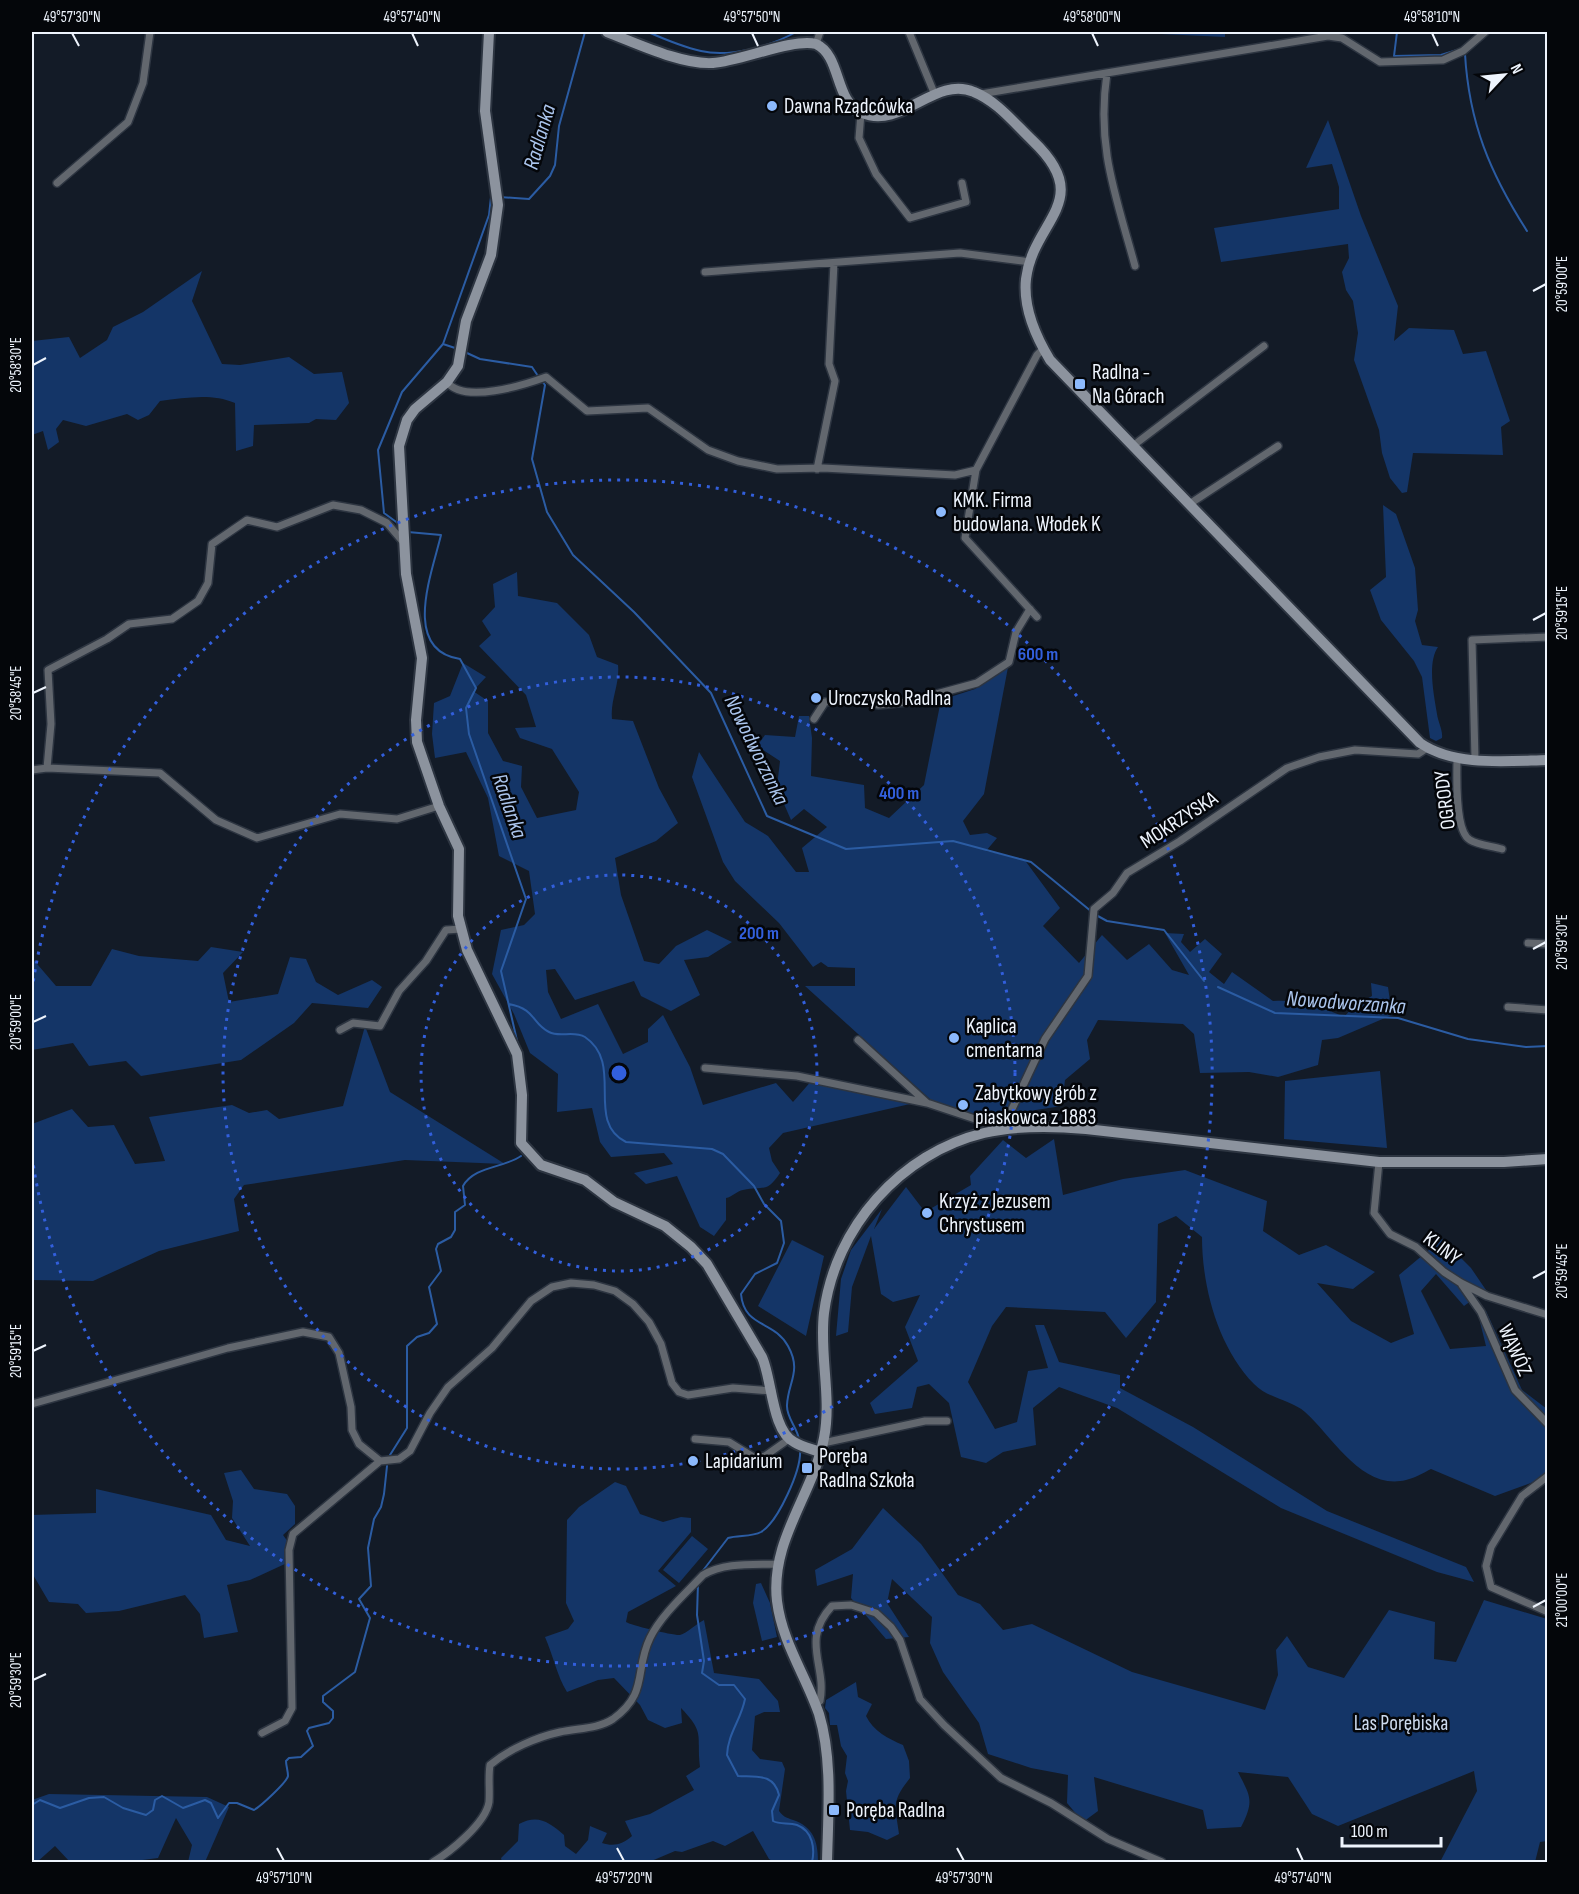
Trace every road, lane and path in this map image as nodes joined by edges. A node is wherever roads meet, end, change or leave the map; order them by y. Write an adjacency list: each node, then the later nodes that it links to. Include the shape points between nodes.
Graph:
1 (150, 32): 13 (street, via 143,83 128,122)
2 (489, 32): 21 (street, via 485,111 497,197 491,255 466,321 458,366)
3 (607, 32): 8 (street, via 705,63 796,44)
4 (815, 32): 8 (street)
5 (820, 32): 8 (street)
6 (909, 32): 11 (street)
7 (1485, 32): 9 (street, via 1463,51 1443,60 1380,62 1342,38 1328,36)
8 (816, 44): 12 (street, via 827,54 849,103)
9 (1107, 73): 10 (street); 17 (street, via 1102,126 1114,196)
10 (980, 94): 11 (street, via 958,89); 15 (street, via 1036,144 1059,176 1058,203)
11 (935, 95): 12 (street, via 892,115)
12 (861, 113): 14 (street, via 859,138 876,174 910,218 966,202)
13 (57, 183)
14 (962, 183)
15 (1031, 262): 16 (street, via 960,253); 20 (street, via 1026,277 1028,304)
16 (834, 263): 18 (street); 24 (street, via 829,364 835,381)
17 (1135, 266)
18 (705, 272)
19 (1264, 346): 22 (street)
20 (1043, 349): 22 (street, via 1068,381); 25 (street)
21 (447, 382): 24 (street, via 457,390 496,391 546,377 587,411 648,408 708,450 738,461 777,470); 27 (street, via 415,409 399,446)
22 (1134, 445): 26 (street)
23 (1278, 446): 26 (street)
24 (817, 469): 25 (street, via 955,475)
25 (976, 470): 28 (street, via 965,538)
26 (1191, 503): 32 (street)
27 (404, 539): 36 (street, via 387,523 361,510 333,506 278,527 248,520 212,544 208,583 198,601 172,619 129,624 48,670 51,724); 38 (street, via 422,658 417,741)
28 (1030, 609): 29 (street); 31 (street, via 1016,632 1009,662 977,683 907,702 825,702)
29 (1037, 617)
30 (1548, 637): 34 (street, via 1472,640)
31 (814, 719)
32 (1427, 748): 33 (street); 49 (street, MOKRZYSKA, via 1418,754 1355,750 1287,768 1127,873 1113,893 1094,909 1088,976 1045,1039)
33 (1457, 757): 34 (street); 39 (street, OGRODY, via 1462,832 1469,840)
34 (1475, 759): 35 (street)
35 (1548, 759)
36 (47, 768): 37 (street); 38 (street, via 160,773 216,820 257,838 340,814 397,819)
37 (32, 770)
38 (439, 806): 40 (street, via 459,849)
39 (1502, 849)
40 (461, 929): 45 (street, via 446,930 426,961 399,991 380,1026 353,1023); 54 (street, via 467,950 517,1054 522,1095 521,1143 541,1166 585,1180 614,1202 665,1226 692,1247 707,1264 762,1357)
41 (1528, 943): 42 (street)
42 (1548, 944)
43 (1508, 1007): 44 (street)
44 (1548, 1010)
45 (340, 1030)
46 (858, 1040): 48 (street)
47 (705, 1068): 48 (street, via 797,1076)
48 (927, 1103): 49 (street, via 975,1119 991,1120)
49 (1003, 1130): 51 (street, via 1040,1126 1086,1129); 60 (street, via 947,1145 909,1168 877,1198 847,1241 831,1279 825,1310 826,1420)
50 (1548, 1159): 51 (street)
51 (1379, 1162): 52 (street, KLINY, via 1374,1213 1390,1234 1416,1247)
52 (1461, 1283): 53 (street, KLINY, via 1487,1296); 57 (street, WĄWÓZ, via 1481,1312 1515,1390)
53 (1548, 1315)
54 (772, 1391): 59 (street, via 777,1418); 61 (street, via 733,1388 688,1395 679,1392 672,1383 661,1344 633,1304 615,1291 571,1283 552,1287 531,1301 492,1348 448,1387 410,1451 399,1459)
55 (32, 1404): 61 (street, via 228,1348 303,1332 330,1336 339,1353 352,1430 359,1444)
56 (947, 1421): 60 (street, via 925,1421)
57 (1548, 1424)
58 (694, 1439): 59 (street, via 729,1442 755,1458)
59 (791, 1440): 60 (street)
60 (822, 1448): 63 (street, via 785,1536)
61 (380, 1461): 66 (street, via 293,1534 289,1550 292,1708 285,1721)
62 (1548, 1476): 64 (street, via 1522,1496 1491,1547 1486,1566 1491,1587)
63 (778, 1564): 65 (street, via 777,1601 784,1629); 67 (street, via 714,1569 702,1577 650,1637 639,1689 621,1712 602,1725 558,1732 498,1758 490,1765 489,1803 482,1818)
64 (1548, 1612)
65 (815, 1704): 68 (street, via 826,1756); 69 (street, via 822,1694 815,1655 820,1618 832,1606 851,1605 876,1613 900,1640 920,1699 1000,1778 1051,1803 1108,1839)
66 (262, 1733)
67 (433, 1863)
68 (826, 1863)
69 (1162, 1863)

